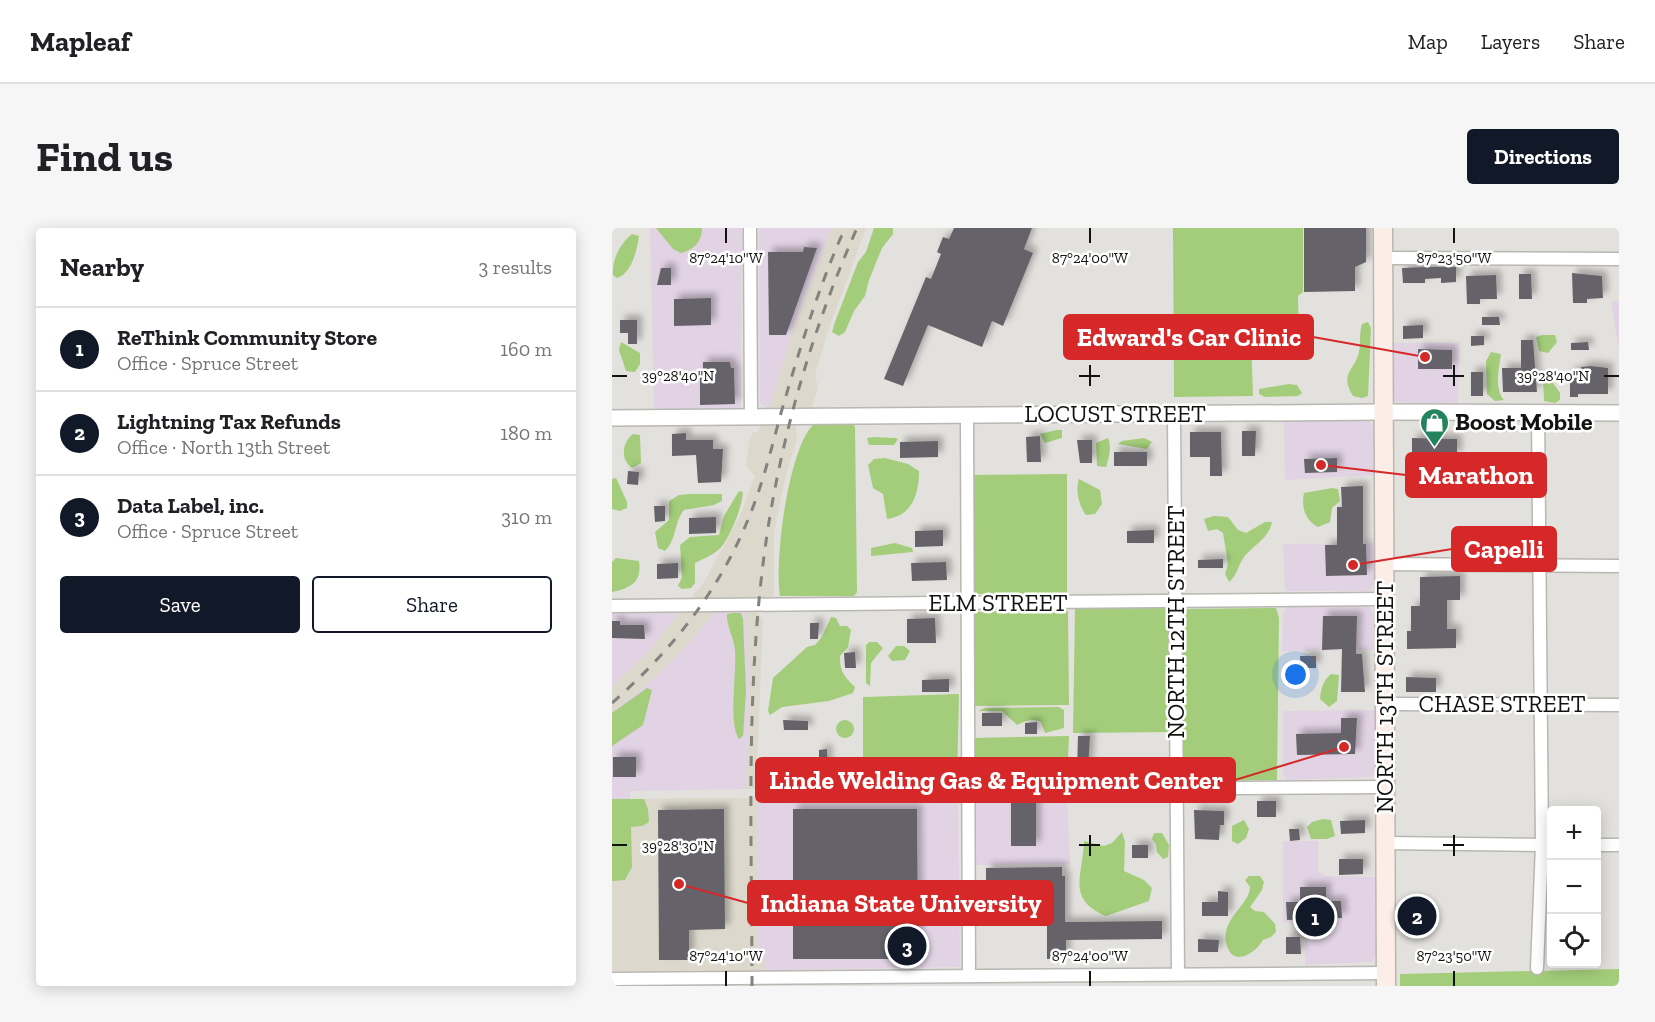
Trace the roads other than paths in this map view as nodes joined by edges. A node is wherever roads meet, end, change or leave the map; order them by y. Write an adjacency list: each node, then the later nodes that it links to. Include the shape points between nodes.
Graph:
1 (750, 228): 11 (street)
2 (1383, 228): 3 (main road, NORTH 13TH STREET)
3 (1383, 258): 4 (street); 5 (main road, NORTH 13TH STREET)
4 (1619, 259)
5 (1384, 412): 6 (street, LOCUST STREET); 8 (street, LOCUST STREET); 12 (main road, NORTH 13TH STREET)
6 (1539, 413): 7 (street, LOCUST STREET); 13 (street)
7 (1619, 413)
8 (1174, 414): 9 (street, LOCUST STREET); 16 (street, NORTH 12TH STREET)
9 (966, 416): 11 (street, LOCUST STREET); 17 (street)
10 (612, 418): 11 (street, LOCUST STREET)
11 (751, 418)
12 (1384, 564): 13 (street); 15 (main road, NORTH 13TH STREET)
13 (1538, 564): 14 (street); 20 (street)
14 (1619, 566)
15 (1384, 599): 16 (street, ELM STREET); 19 (main road, NORTH 13TH STREET)
16 (1175, 601): 17 (street, ELM STREET); 23 (street, NORTH 12TH STREET)
17 (966, 603): 18 (street, ELM STREET); 24 (street)
18 (612, 606)
19 (1385, 704): 20 (street, CHASE STREET); 22 (main road, NORTH 13TH STREET)
20 (1541, 704): 21 (street, CHASE STREET); 26 (street)
21 (1619, 705)
22 (1385, 787): 23 (street); 25 (main road, NORTH 13TH STREET)
23 (1177, 789): 24 (street); 30 (street, NORTH 12TH STREET)
24 (967, 790): 31 (street)
25 (1385, 843): 26 (street); 33 (main road, NORTH 13TH STREET)
26 (1547, 844): 29 (street)
27 (1601, 844): 28 (street)
28 (1619, 844)
29 (1538, 968)
30 (1178, 974): 31 (street); 33 (street)
31 (969, 976): 32 (street)
32 (612, 979)
33 (1386, 979)

